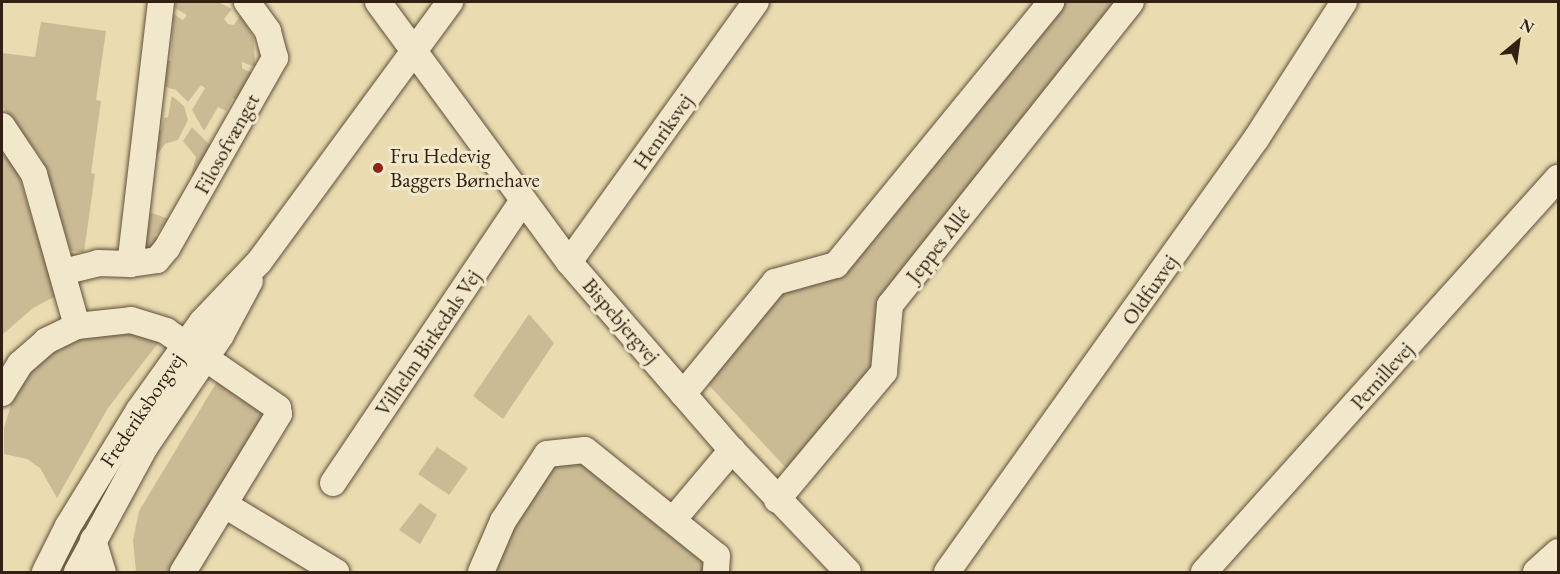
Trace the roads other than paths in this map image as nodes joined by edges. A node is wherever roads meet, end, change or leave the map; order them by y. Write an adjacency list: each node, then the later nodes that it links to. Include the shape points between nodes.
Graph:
1 (161, 2): 14 (street)
2 (247, 2): 14 (street, Filosofvænget, via 268,31 276,58 167,248 157,260)
3 (378, 2): 9 (street, Bispebjergvej)
4 (450, 2): 9 (street, Frederiksborgvej)
5 (756, 2): 13 (street, Henriksvej)
6 (1051, 2): 19 (street, via 836,264 775,282)
7 (1131, 2): 23 (street, Jeppes Allé, via 890,305 884,372)
8 (1344, 2): 37 (street, Oldfuxvej, via 1243,157)
9 (416, 51): 12 (street, Bispebjergvej); 17 (street, Frederiksborgvej, via 259,262 216,305)
10 (2, 126): 15 (street, via 34,174)
11 (1558, 178): 38 (street, Pernillevej)
12 (522, 202): 13 (street, Bispebjergvej); 22 (street, Vilhelm Birkedals Vej)
13 (569, 262): 19 (street, Bispebjergvej)
14 (130, 264): 15 (street, Filosofvænget, via 98,263)
15 (63, 272): 16 (street)
16 (77, 326): 17 (street, via 131,320 158,326); 18 (street, via 32,351)
17 (196, 350): 21 (street, Frederiksborgvej); 24 (street, via 278,408 279,414); 26 (street, Frederiksborgvej)
18 (4, 381)
19 (683, 394): 20 (street, Bispebjergvej)
20 (732, 450): 23 (street, Bispebjergvej); 25 (street)
21 (105, 465): 28 (street, Frederiksborgvej); 29 (street, via 76,530)
22 (333, 483)
23 (777, 500): 36 (street, Bispebjergvej)
24 (225, 505): 32 (street); 33 (street)
25 (673, 520): 34 (street, via 585,450 547,454 503,521); 35 (street, via 717,556)
26 (93, 540): 30 (street, Frederiksborgvej); 31 (street)
27 (1558, 552): 39 (street)
28 (45, 573)
29 (71, 573)
30 (77, 573)
31 (103, 573)
32 (183, 573)
33 (336, 573)
34 (481, 573)
35 (716, 573)
36 (848, 573)
37 (947, 573)
38 (1204, 573)
39 (1536, 573)

